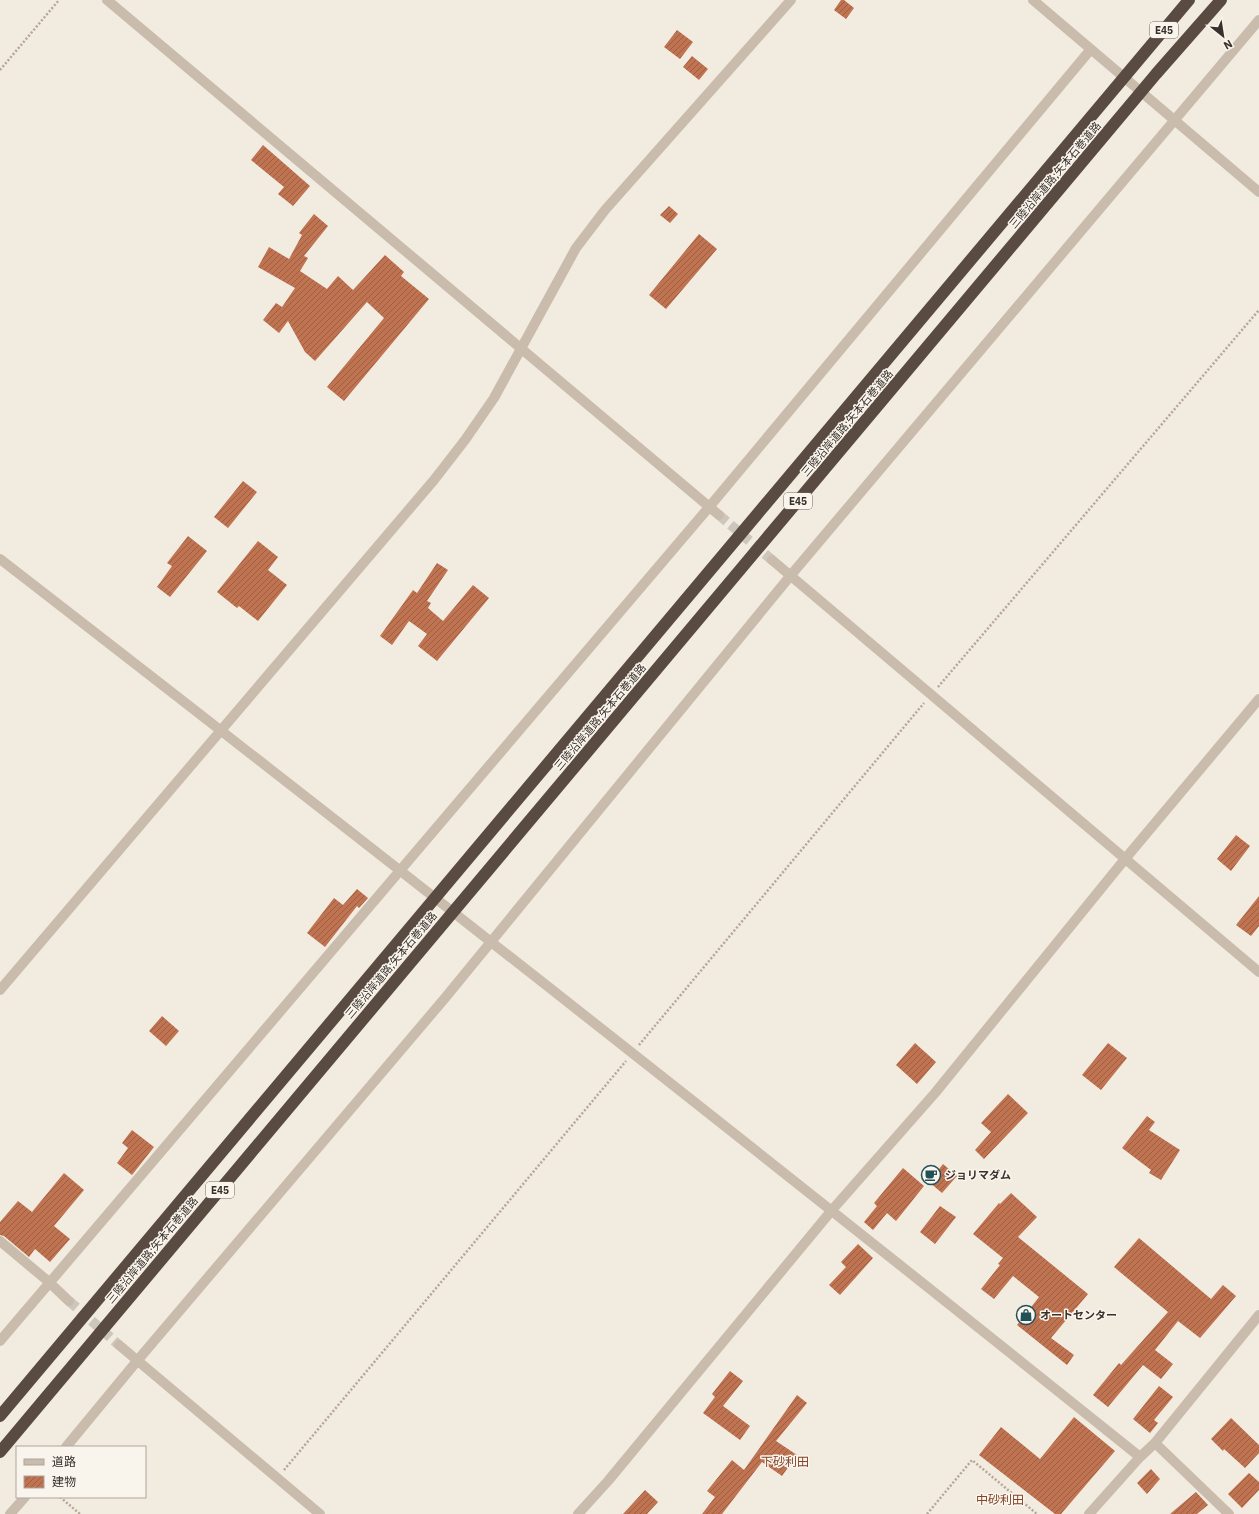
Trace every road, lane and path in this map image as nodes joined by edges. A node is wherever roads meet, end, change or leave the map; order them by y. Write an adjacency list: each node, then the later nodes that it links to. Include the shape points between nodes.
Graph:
1 (59, 0): 9 (path)
2 (107, 0): 13 (street)
3 (791, 0): 13 (street, via 605,210 576,248)
4 (1033, 0): 8 (street)
5 (1189, 0): 36 (highway, 三陸沿岸道路;矢本石巻道路 / E45)
6 (1221, 0): 39 (highway, 三陸沿岸道路;矢本石巻道路 / E45, via 1156,74)
7 (1259, 20): 10 (street)
8 (1091, 49): 10 (street); 14 (street)
9 (0, 70)
10 (1174, 119): 11 (street); 18 (street)
11 (1259, 192)
12 (1259, 310): 19 (path)
13 (521, 348): 14 (street); 21 (street, via 494,398 466,440)
14 (710, 506): 15 (street); 23 (street)
15 (719, 515)
16 (0, 559): 21 (street)
17 (772, 560): 18 (street)
18 (792, 575): 19 (street); 24 (street)
19 (932, 694): 22 (street); 27 (path)
20 (1259, 699): 22 (street)
21 (221, 730): 23 (street); 26 (street)
22 (1125, 859): 25 (street); 28 (street, via 935,1093)
23 (400, 870): 24 (street); 30 (street)
24 (491, 941): 27 (street); 35 (street)
25 (1259, 972)
26 (0, 990)
27 (632, 1053): 28 (street); 41 (path)
28 (832, 1210): 40 (street); 47 (street)
29 (0, 1241): 30 (street)
30 (49, 1282): 31 (street); 33 (street)
31 (69, 1301)
32 (1259, 1314): 37 (street)
33 (0, 1341)
34 (119, 1345): 35 (street)
35 (137, 1361): 38 (street); 41 (street)
36 (0, 1416)
37 (1155, 1443): 40 (street); 51 (street)
38 (67, 1446)
39 (0, 1452)
40 (1140, 1457): 50 (street)
41 (278, 1478): 46 (street)
42 (24, 1498): 44 (street)
43 (61, 1498): 45 (path)
44 (10, 1514)
45 (80, 1514)
46 (320, 1514)
47 (578, 1514)
48 (927, 1514): 49 (path, via 972,1460)
49 (1037, 1514)
50 (1089, 1514)
51 (1229, 1514)

